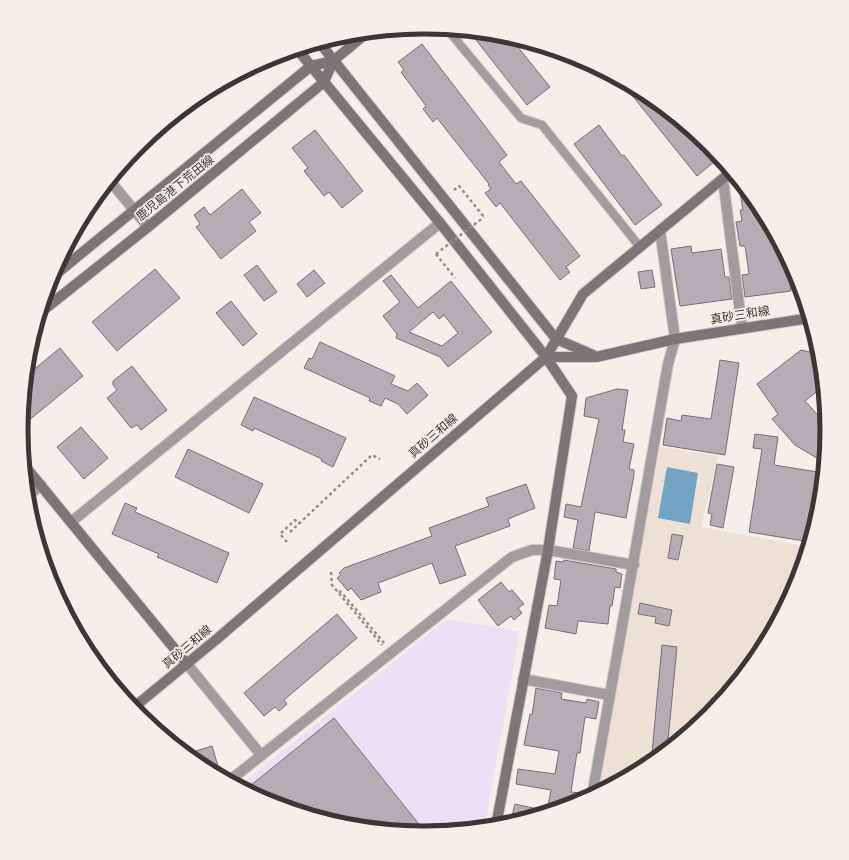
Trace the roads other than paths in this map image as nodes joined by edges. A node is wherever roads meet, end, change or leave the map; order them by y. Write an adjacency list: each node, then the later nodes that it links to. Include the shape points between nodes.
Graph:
1 (452, 34): 15 (lane, via 521,118 542,126)
2 (359, 39): 5 (street)
3 (323, 47): 5 (street)
4 (301, 54): 6 (street)
5 (333, 60): 6 (street); 7 (street, 鹿児島港下荒田線); 20 (street)
6 (311, 66): 7 (street); 11 (street, 鹿児島港下荒田線)
7 (324, 82): 12 (street); 13 (street, 鹿児島港下荒田線)
8 (727, 175): 9 (street)
9 (723, 178): 14 (street); 19 (street)
10 (113, 185): 11 (street)
11 (134, 211): 13 (street); 16 (street, 鹿児島港下荒田線)
12 (440, 223): 22 (street); 27 (street)
13 (148, 227): 17 (street, 鹿児島港下荒田線)
14 (660, 230): 15 (street); 21 (street)
15 (640, 247): 20 (street, via 583,294)
16 (62, 269)
17 (48, 306)
18 (805, 319): 19 (street, 真砂三和線)
19 (742, 328): 21 (street, 真砂三和線)
20 (556, 339): 22 (street); 23 (street)
21 (675, 339): 23 (street, 真砂三和線); 29 (street, via 668,364)
22 (546, 357): 23 (street, 真砂三和線); 28 (street, via 572,396); 30 (street, 真砂三和線)
23 (596, 357)
24 (30, 472): 25 (street)
25 (41, 485): 26 (street); 27 (street)
26 (33, 492)
27 (71, 522): 30 (street)
28 (548, 550): 29 (street); 31 (street); 34 (street, via 532,550 512,557)
29 (634, 565): 32 (street)
30 (187, 664): 33 (street, 真砂三和線); 34 (street)
31 (523, 680): 32 (street); 37 (street)
32 (609, 695): 36 (street)
33 (139, 704)
34 (261, 755): 35 (street)
35 (234, 777)
36 (593, 789)
37 (497, 820)

